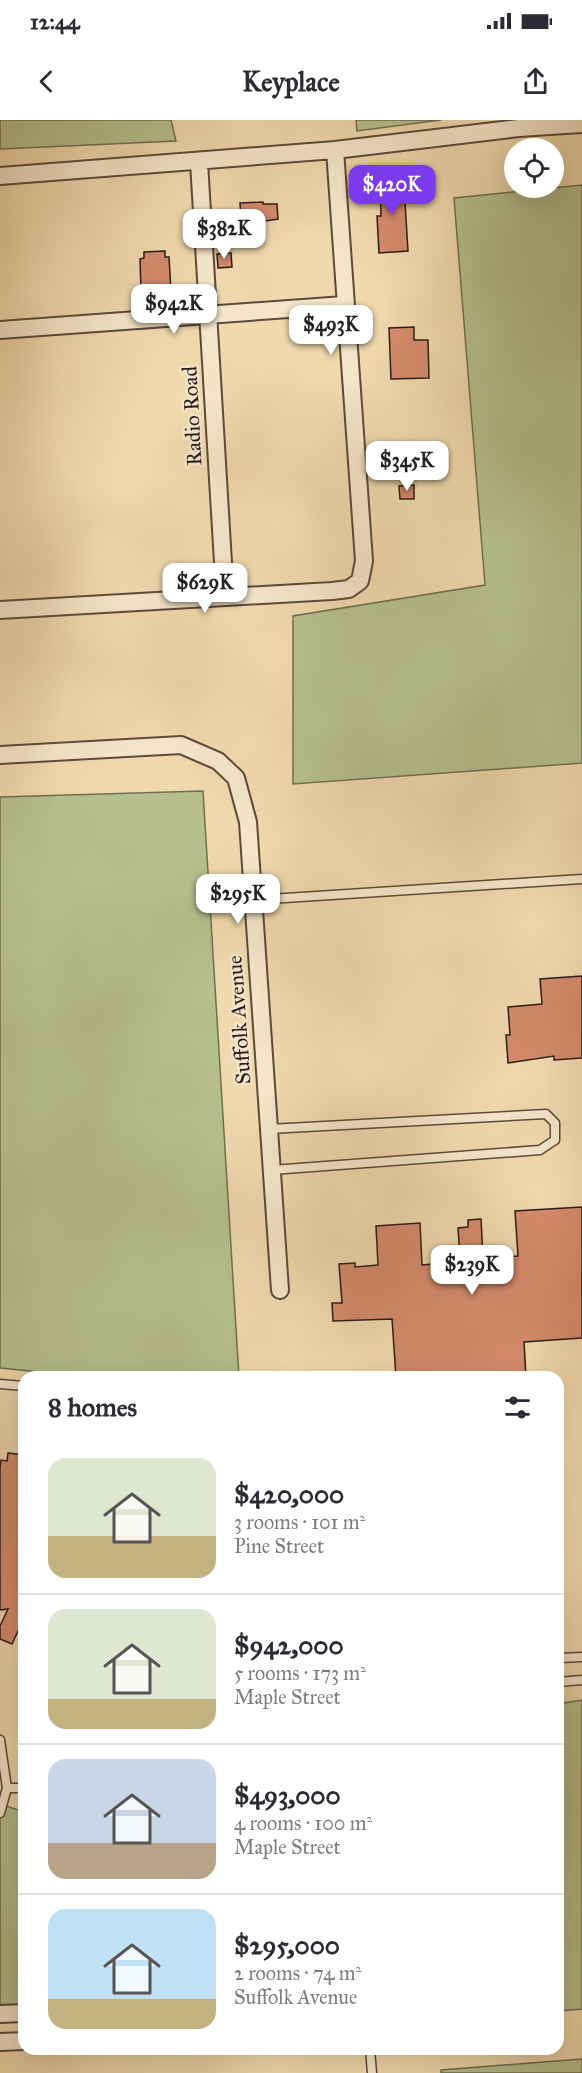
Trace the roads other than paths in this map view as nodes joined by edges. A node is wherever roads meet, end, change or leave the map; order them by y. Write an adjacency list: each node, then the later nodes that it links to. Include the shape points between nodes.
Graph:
1 (582, 124): 2 (street)
2 (335, 150): 3 (street); 5 (street)
3 (199, 162): 4 (street); 6 (street, Radio Road)
4 (0, 176)
5 (344, 305): 6 (street); 8 (street, via 363,576 349,589)
6 (209, 315): 7 (street); 8 (street, Radio Road)
7 (0, 330)
8 (225, 596): 9 (street)
9 (0, 610)
10 (0, 755): 12 (street, Suffolk Avenue, via 181,745 218,761 236,778 248,822)
11 (582, 879): 12 (lane)
12 (253, 900): 13 (street, Suffolk Avenue)
13 (269, 1129): 14 (street, Suffolk Avenue); 14 (lane, via 546,1114 555,1124 555,1140 540,1149)
14 (272, 1170): 15 (street, Suffolk Avenue)
15 (280, 1290)
16 (0, 1384): 17 (lane)
17 (18, 1386)
18 (582, 1657): 19 (lane)
19 (564, 1658)
20 (582, 1680): 21 (lane)
21 (564, 1682)
22 (0, 1740): 23 (lane)
23 (7, 1788): 24 (lane); 25 (lane)
24 (18, 1788)
25 (0, 1813)
26 (18, 2013): 27 (street)
27 (0, 2014)
28 (18, 2041): 29 (street)
29 (0, 2042)
30 (370, 2055): 31 (lane)
31 (372, 2073)

